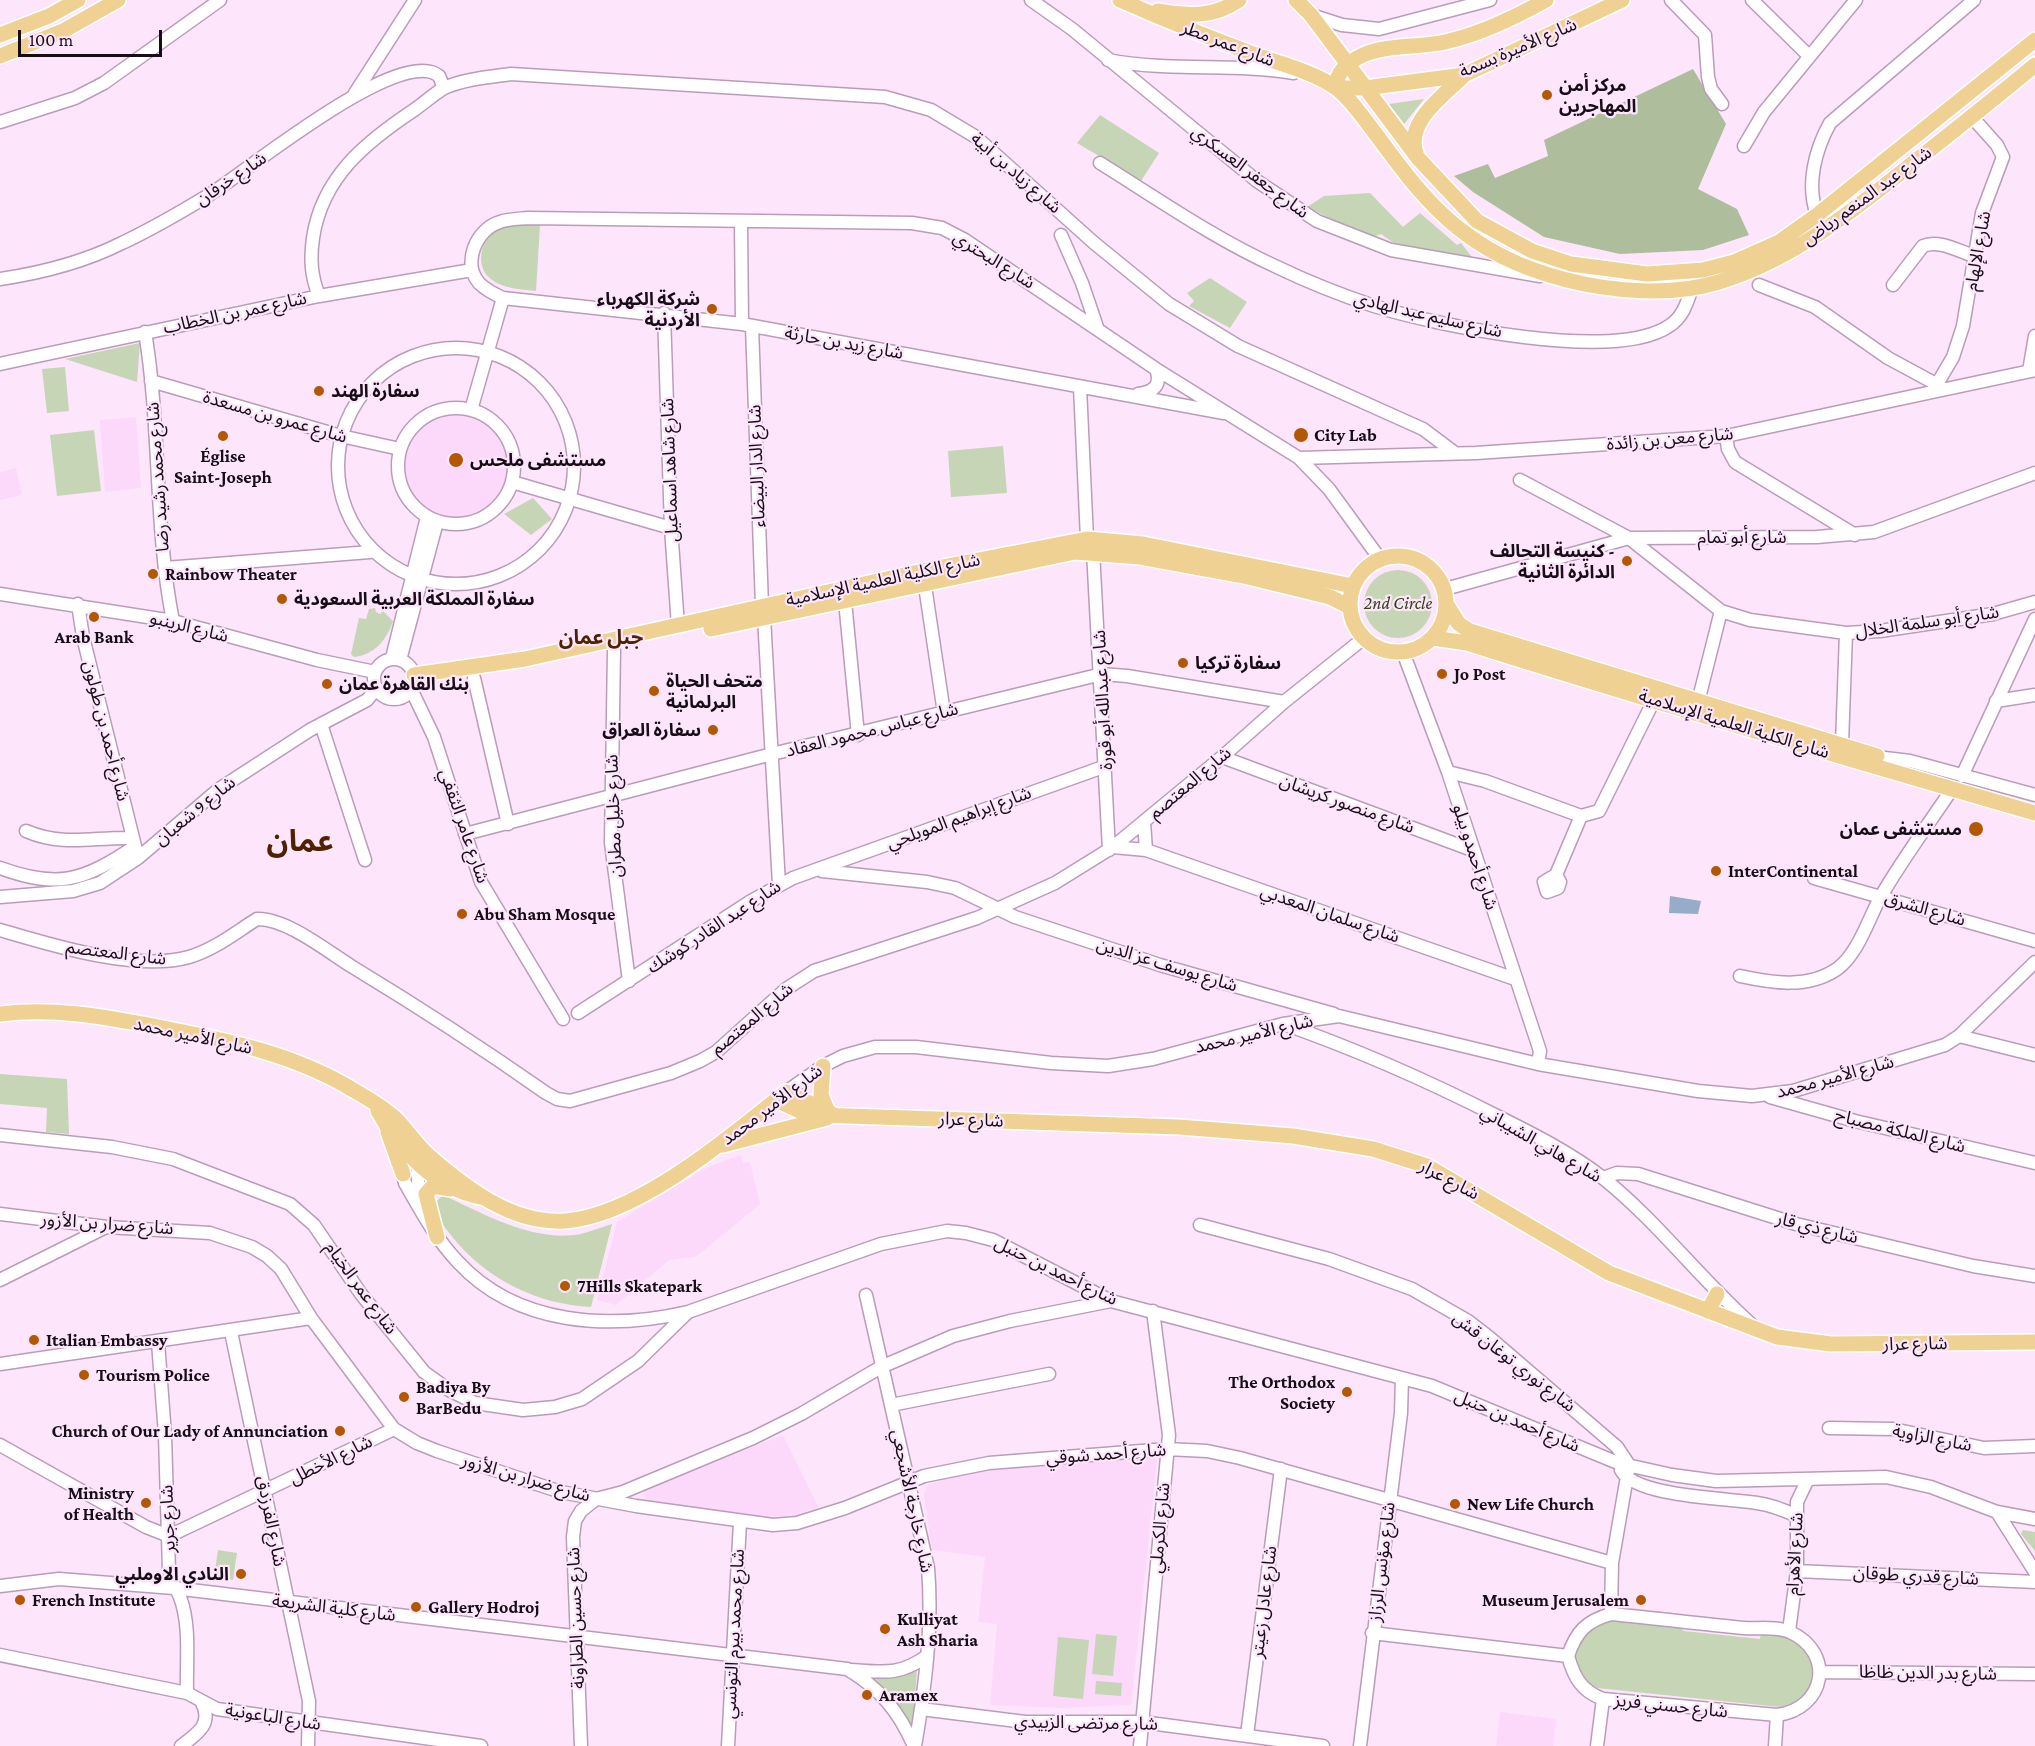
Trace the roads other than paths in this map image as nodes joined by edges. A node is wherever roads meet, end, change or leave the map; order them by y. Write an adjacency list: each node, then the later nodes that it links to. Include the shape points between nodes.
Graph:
1 (78, 0): 17 (main road)
2 (118, 0): 20 (main road, via 63,31)
3 (220, 0): 31 (street, via 97,87)
4 (415, 0): 28 (street)
5 (1031, 0): 21 (street, شارع جعفر العسكري)
6 (1239, 0): 15 (main road, via 1218,12 1201,15)
7 (1296, 0): 16 (main road)
8 (1490, 0): 16 (street, via 1379,29 1342,25)
9 (1546, 0): 25 (main road, شارع الأميرة بسمة, via 1472,35 1372,52)
10 (1622, 0): 24 (main road, شارع الأميرة بسمة)
11 (1671, 0): 29 (street, via 1705,35 1708,77)
12 (1752, 0): 19 (street)
13 (1856, 0): 19 (street)
14 (1972, 1): 35 (street, via 1830,123 1818,151 1813,177)
15 (1127, 3): 23 (main road, شارع عمر مطر)
16 (1311, 15): 25 (main road)
17 (0, 35)
18 (2035, 40): 35 (main road, شارع عبد المنعم رياض)
19 (1808, 55): 32 (street)
20 (0, 56)
21 (1107, 60): 23 (street); 40 (street, شارع جعفر العسكري, via 1257,181 1332,228 1382,247 1427,258)
22 (2035, 65): 30 (main road, شارع عبد المنعم رياض)
23 (1304, 74): 25 (main road, شارع عمر مطر)
24 (1464, 75): 27 (main road, شارع الأميرة بسمة); 33 (main road, via 1414,131 1413,146)
25 (1341, 76): 27 (main road, شارع الأميرة بسمة); 27 (main road, شارع عبد المنعم رياض); 40 (main road, شارع عبد المنعم رياض, via 1412,182 1457,228 1499,256)
26 (444, 88): 28 (street, شارع خرفان, via 435,72 418,70 393,76); 45 (street, via 373,139 346,163 330,186 314,229 311,255); 65 (street, شارع زياد بن أبية, via 511,74 874,96 931,110 989,146 1093,242 1169,304 1238,346 1424,429)
27 (1365, 88): 33 (main road, شارع عبد المنعم رياض)
28 (352, 97): 41 (street, شارع خرفان, via 210,195 130,239 72,262)
29 (1722, 104)
30 (1972, 117): 38 (street, شارع الإلهام, via 2003,157 1982,213); 44 (main road, شارع عبد المنعم رياض, via 1828,229 1777,258 1720,282)
31 (0, 122)
32 (1743, 146)
33 (1418, 158): 35 (main road, شارع عبد المنعم رياض, via 1477,221 1500,237 1571,264 1605,269 1670,274 1703,270 1734,262 1779,242)
34 (1100, 163): 44 (street, شارع سليم عبد الهادي, via 1245,252 1279,268 1375,306 1452,324 1533,338 1644,337 1669,327 1684,310)
35 (1817, 215)
36 (741, 221): 39 (street, شارع البحتري, via 506,220 481,234 475,245); 48 (street, شارع الدار البيضاء); 49 (street, شارع البحتري, via 912,223 942,228)
37 (1061, 235): 49 (street)
38 (1974, 256): 43 (street, via 1928,244); 58 (street, شارع الإلهام, via 1964,326 1953,357)
39 (472, 270): 45 (street, شارع عمر بن الخطاب); 46 (street, شارع زيد بن حارثة, via 488,291)
40 (1552, 277): 44 (main road, شارع عبد المنعم رياض, via 1600,287)
41 (0, 279)
42 (1759, 285): 58 (street, via 1815,307)
43 (1893, 285)
44 (1692, 288)
45 (319, 296): 50 (street, شارع عمر بن الخطاب)
46 (503, 298): 47 (street, شارع زيد بن حارثة); 52 (street)
47 (664, 313): 48 (street, شارع زيد بن حارثة); 72 (street, شارع شاهد اسماعيل)
48 (747, 325): 57 (street, شارع زيد بن حارثة); 89 (street, شارع الدار البيضاء)
49 (1097, 327): 54 (street, شارع البحتري)
50 (145, 332): 53 (street, شارع عمر بن الخطاب); 56 (street, شارع محمد رشيد رضا)
51 (2035, 336): 55 (street)
52 (488, 351): 60 (street); 62 (street, via 437,349 399,363 356,404); 70 (street, via 527,371 546,389 560,411 574,446 576,477)
53 (0, 364)
54 (1156, 369): 59 (street, via 1159,379 1154,389); 61 (street, شارع البحتري)
55 (2032, 371): 58 (street, شارع معن بن زائدة)
56 (151, 381): 62 (street, شارع عمرو بن مسعدة); 78 (street, شارع محمد رشيد رضا)
57 (1080, 387): 59 (street, شارع زيد بن حارثة); 75 (street, شارع عبدالله أبو قورة)
58 (1934, 387): 63 (street, شارع معن بن زائدة)
59 (1131, 394): 61 (street, شارع زيد بن حارثة)
60 (471, 410): 64 (street, via 456,408 427,415 415,424); 69 (street, via 489,418 503,432 513,456)
61 (1224, 412): 66 (street, شارع البحتري)
62 (341, 436): 64 (street, شارع عمرو بن مسعدة); 76 (street, via 338,466 344,507)
63 (1726, 436): 65 (street, شارع معن بن زائدة); 73 (street, via 1736,462)
64 (399, 449): 71 (street, via 399,482 406,496)
65 (1455, 453): 66 (street, شارع معن بن زائدة)
66 (1299, 459): 77 (street, شارع البحتري, via 1329,489)
67 (2035, 473): 73 (street, شارع أبو تمام, via 1888,527)
68 (1520, 480): 74 (street, شارع أبو سلمة الخلال)
69 (512, 482): 70 (street); 71 (street, via 499,504 478,519 459,524)
70 (572, 498): 72 (street); 79 (street, via 552,537 503,573 478,581 447,583)
71 (432, 519): 79 (street)
72 (671, 528): 92 (street, شارع شاهد اسماعيل)
73 (1855, 535): 74 (street, شارع أبو تمام)
74 (1629, 538): 83 (street, شارع أبو تمام); 88 (street, شارع أبو سلمة الخلال)
75 (1090, 545): 80 (main road, شارع الكلية العلمية الإسلامية, via 1075,552); 81 (main road, شارع الكلية العلمية الإسلامية, via 1143,544); 87 (main road, شارع الكلية العلمية الإسلامية, via 1245,576 1330,597); 89 (main road, شارع الكلية العلمية الإسلامية, via 932,569); 101 (street, شارع عبدالله أبو قورة)
76 (370, 552): 78 (street); 79 (street, via 391,567)
77 (1380, 559): 81 (main road); 83 (main road, via 1415,558 1434,571)
78 (165, 568): 91 (street, شارع محمد رشيد رضا)
79 (417, 576): 98 (street)
80 (925, 586): 84 (main road, شارع الكلية العلمية الإسلامية); 111 (street)
81 (1353, 586): 87 (main road)
82 (0, 594): 86 (street, شارع الرينبو)
83 (1446, 597): 95 (main road, via 1443,622); 110 (main road, شارع الكلية العلمية الإسلامية, via 1459,624 1470,631)
84 (845, 601): 89 (main road, شارع الكلية العلمية الإسلامية); 113 (street)
85 (2035, 602): 93 (street, شارع أبو سلمة الخلال, via 1947,622)
86 (78, 604): 91 (street, شارع الرينبو); 132 (street, شارع أحمد بن طولون)
87 (1350, 607): 94 (main road, via 1354,624)
88 (1721, 611): 93 (street, شارع أبو سلمة الخلال, via 1758,622); 110 (street)
89 (763, 612): 92 (main road, شارع الكلية العلمية الإسلامية); 96 (main road, شارع الكلية العلمية الإسلامية); 115 (street, شارع الدار البيضاء)
90 (2035, 619): 108 (street)
91 (173, 621): 99 (street, شارع الرينبو)
92 (678, 626): 103 (main road, شارع الكلية العلمية الإسلامية)
93 (1846, 633): 114 (street)
94 (1364, 638): 97 (main road, via 1385,650); 109 (street, شارع المعتصم)
95 (1433, 638): 97 (main road); 107 (main road, شارع الكلية العلمية الإسلامية, via 1467,643)
96 (614, 650): 102 (main road, شارع الكلية العلمية الإسلامية); 123 (street, شارع خليل مطران)
97 (1403, 652): 119 (street, شارع أحمدو بيلو)
98 (396, 659): 100 (street, via 383,662); 103 (street, via 410,666)
99 (361, 670): 100 (street, شارع الرينبو); 106 (street)
100 (375, 672): 104 (street)
101 (1102, 675): 109 (street, شارع عباس محمود العقاد, via 1137,677); 111 (street, شارع عباس محمود العقاد); 118 (street, شارع عبدالله أبو قورة)
102 (474, 678): 103 (main road, شارع الكلية العلمية الإسلامية); 129 (street)
103 (413, 683): 104 (street, via 397,699 385,697); 131 (street, شارع عامر الثقفي)
104 (376, 688): 106 (street, شارع 9 شعبان)
105 (2035, 695): 108 (street)
106 (367, 700): 112 (street, شارع 9 شعبان)
107 (1654, 700): 117 (main road, شارع الكلية العلمية الإسلامية, via 1773,738); 126 (street, via 1599,811)
108 (1996, 701): 120 (street)
109 (1284, 702): 116 (street, شارع المعتصم)
110 (1698, 702): 114 (main road, شارع الكلية العلمية الإسلامية)
111 (944, 713): 113 (street, شارع عباس محمود العقاد)
112 (321, 724): 132 (street, شارع 9 شعبان); 136 (street)
113 (858, 735): 115 (street, شارع عباس محمود العقاد)
114 (1842, 744): 117 (main road, شارع الكلية العلمية الإسلامية)
115 (772, 754): 123 (street, شارع عباس محمود العقاد); 141 (street, شارع الدار البيضاء)
116 (1222, 757): 128 (street, شارع المعتصم); 135 (street, شارع منصور كريشان)
117 (1883, 763): 120 (street, via 1910,761); 121 (street, via 1898,781); 124 (main road, شارع الكلية العلمية الإسلامية); 125 (main road, شارع الكلية العلمية الإسلامية)
118 (1106, 766): 133 (street, شارع عبدالله أبو قورة); 138 (street, شارع إبراهيم المويلحي)
119 (1448, 772): 126 (street, via 1485,781); 135 (street, شارع أحمدو بيلو)
120 (1962, 776): 122 (street)
121 (1948, 795): 127 (street); 143 (street)
122 (2035, 795)
123 (611, 797): 129 (street, شارع عباس محمود العقاد); 150 (street, شارع خليل مطران, via 611,843)
124 (2035, 803)
125 (2035, 813)
126 (1581, 816): 139 (street)
127 (2035, 820)
128 (1144, 822): 133 (street, شارع المعتصم); 134 (street)
129 (508, 824): 131 (street, شارع عباس محمود العقاد)
130 (26, 831): 132 (street, via 46,840)
131 (465, 834): 154 (street, شارع عامر الثقفي, via 484,888)
132 (134, 847): 137 (street, via 106,866 69,878 39,880); 142 (street, شارع 9 شعبان, via 100,884)
133 (1111, 848): 134 (street, شارع سلمان المعدبي); 144 (street, شارع المعتصم, via 1055,883)
134 (1146, 850): 149 (street, شارع سلمان المعدبي)
135 (1472, 850): 149 (street, شارع أحمدو بيلو)
136 (365, 860)
137 (0, 868)
138 (812, 871): 141 (street, شارع عبد القادر كوشك); 144 (street, شارع عبد القادر كوشك, via 927,882 955,888)
139 (1556, 875)
140 (1814, 878): 143 (street, شارع الشرق)
141 (779, 885): 150 (street, شارع عبد القادر كوشك)
142 (0, 897)
143 (1880, 897): 146 (street, شارع الشرق); 148 (street, via 1839,968 1804,981 1771,983)
144 (998, 910): 145 (street, شارع المعتصم, via 814,971 786,989 716,1052 700,1061 570,1101 557,1100 468,1037 296,932 265,919 258,919 201,953 159,962 86,952); 153 (street, شارع يوسف عز الدين, via 1170,968)
145 (0, 930)
146 (2035, 941)
147 (2035, 962): 156 (street, شارع الأمير محمد)
148 (1740, 976)
149 (1515, 979): 158 (street, شارع أحمدو بيلو, via 1540,1051)
150 (629, 981): 151 (street, شارع عبد القادر كوشك)
151 (578, 1013)
152 (0, 1014): 162 (main road, شارع الأمير محمد, via 85,1014 219,1039 286,1057)
153 (1338, 1016): 155 (street, شارع الأمير محمد); 158 (street, شارع الأمير محمد)
154 (563, 1019)
155 (1283, 1024): 159 (street, شارع الأمير محمد, via 1153,1059 1108,1066 889,1046 860,1051); 170 (street, شارع هاني الشيباني, via 1415,1074 1543,1140)
156 (1959, 1036): 157 (street); 161 (street, شارع الأمير محمد, via 1930,1051)
157 (2035, 1055)
158 (1538, 1064): 161 (street, شارع الأمير محمد, via 1698,1091)
159 (823, 1066): 160 (street, شارع الأمير محمد); 163 (main road, via 821,1095)
160 (781, 1096): 163 (main road, شارع عرار, via 804,1113); 166 (main road, شارع الأمير محمد)
161 (1766, 1096): 168 (street, شارع الملكة مصباح)
162 (374, 1103): 164 (main road, شارع الأمير محمد); 167 (main road, شارع الأمير محمد, via 396,1120)
163 (831, 1113): 166 (main road, via 802,1126); 184 (main road, شارع عرار, via 1179,1127 1302,1137 1373,1149 1427,1166 1609,1273)
164 (384, 1121): 167 (main road, شارع الأمير محمد); 169 (main road)
165 (0, 1135): 185 (street, شارع عمر الخيام, via 112,1147 172,1159 290,1204 314,1225 361,1294 424,1372 475,1403 510,1410 545,1409 582,1399 638,1360)
166 (720, 1145): 172 (main road, شارع الأمير محمد, via 622,1205 588,1217 538,1219 505,1210)
167 (418, 1154): 169 (street); 171 (main road, شارع الأمير محمد, via 439,1181); 172 (main road, شارع الأمير محمد); 173 (street, شارع أحمد بن حنبل)
168 (2035, 1163)
169 (403, 1174): 173 (street, شارع أحمد بن حنبل)
170 (1603, 1178): 178 (street, شارع ذي قار, via 1617,1173 1638,1174 1796,1224 1973,1266); 180 (street, شارع هاني الشيباني, via 1656,1226)
171 (460, 1193): 172 (main road, شارع الأمير محمد); 177 (main road, via 441,1186 428,1190 428,1208)
172 (483, 1198)
173 (419, 1208): 177 (street, شارع أحمد بن حنبل)
174 (0, 1214): 176 (street, شارع ضرار بن الأزور)
175 (1200, 1225): 201 (street, شارع نوري توغان قش, via 1319,1256 1412,1289 1468,1321 1617,1447)
176 (107, 1227): 179 (street); 186 (street, شارع ضرار بن الأزور, via 210,1233 252,1247 281,1269)
177 (437, 1237): 185 (street, شارع أحمد بن حنبل, via 487,1287 539,1311 584,1321 620,1323)
178 (2035, 1276)
179 (0, 1280)
180 (1717, 1294): 184 (main road); 187 (street, شارع هاني الشيباني)
181 (866, 1295): 192 (street, شارع خارجة الأشجعي)
182 (1111, 1301): 183 (street, شارع أحمد بن حنبل); 185 (street, شارع أحمد بن حنبل, via 993,1240 947,1231 881,1244); 192 (street, شارع ضرار بن الأزور, via 953,1336)
183 (1153, 1311): 194 (street, شارع أحمد بن حنبل); 200 (street, شارع الكرملي, via 1168,1418)
184 (1708, 1311): 187 (main road, شارع عرار)
185 (688, 1312)
186 (311, 1318): 188 (street); 197 (street, شارع ضرار بن الأزور)
187 (1756, 1329): 190 (main road, شارع عرار, via 1800,1342 1831,1344)
188 (231, 1332): 189 (street); 207 (street, شارع الفرزدق)
189 (158, 1342): 191 (street); 216 (street, شارع جرير)
190 (2035, 1342)
191 (0, 1364)
192 (881, 1367): 195 (street, شارع خارجة الأشجعي); 206 (street, شارع ضرار بن الأزور, via 753,1438)
193 (1050, 1374): 195 (street)
194 (1402, 1378): 201 (street, شارع أحمد بن حنبل, via 1475,1402); 210 (street, شارع مؤنس الرزاز)
195 (891, 1405): 205 (street, شارع خارجة الأشجعي)
196 (1829, 1428): 199 (street, شارع الزاوية, via 1893,1429 1991,1449)
197 (394, 1429): 207 (street, شارع الأخطل); 209 (street, شارع ضرار بن الأزور, via 437,1451 561,1492)
198 (0, 1445): 216 (street)
199 (2035, 1446)
200 (1167, 1449): 202 (street, شارع أحمد شوقي, via 1224,1454); 205 (street, شارع أحمد شوقي, via 989,1463); 240 (street, شارع الكرملي)
201 (1624, 1468): 204 (street, شارع أحمد بن حنبل); 208 (street, شارع أحمد بن حنبل, via 1648,1487); 217 (street)
202 (1281, 1469): 210 (street, شارع أحمد شوقي); 242 (street, شارع عادل زعيتر)
203 (1808, 1479): 204 (street, شارع أحمد بن حنبل); 212 (street, شارع أحمد بن حنبل, via 1886,1477 1931,1487); 213 (street, شارع الأهرام, via 1797,1502)
204 (1716, 1480): 208 (street)
205 (909, 1481): 215 (street, شارع أحمد شوقي, via 797,1523); 230 (street, شارع خارجة الأشجعي, via 928,1568)
206 (635, 1487): 209 (street, شارع ضرار بن الأزور); 211 (street, via 630,1496)
207 (265, 1492): 216 (street, شارع الأخطل); 223 (street, شارع الفرزدق)
208 (1714, 1497): 213 (street, شارع أحمد بن حنبل, via 1782,1508)
209 (596, 1499): 211 (street, شارع أحمد شوقي); 227 (street, شارع حسين الطراونة, via 581,1511 574,1528)
210 (1389, 1501): 217 (street, شارع أحمد شوقي); 226 (street, شارع مؤنس الرزاز)
211 (636, 1506): 215 (street, شارع أحمد شوقي)
212 (1997, 1512): 214 (street, شارع أحمد بن حنبل); 219 (street)
213 (1797, 1516): 218 (street, شارع الأهرام)
214 (2035, 1519)
215 (740, 1522): 229 (street, شارع محمد بيرم التونسي)
216 (169, 1536): 222 (street, شارع جرير, via 169,1571)
217 (1612, 1563): 224 (street)
218 (1797, 1571): 220 (street, شارع قدري طوقان); 225 (street, شارع الأهرام)
219 (2035, 1572)
220 (2035, 1582)
221 (0, 1586): 222 (street, شارع كلية الشريعة, via 59,1579)
222 (174, 1588): 223 (street, شارع كلية الشريعة); 235 (street, شارع جرير, via 180,1597 186,1635)
223 (287, 1603): 227 (street, شارع كلية الشريعة); 241 (street, شارع الفرزدق, via 309,1701)
224 (1611, 1614): 225 (street); 231 (street, via 1581,1628)
225 (1789, 1631): 233 (street, via 1811,1650)
226 (1372, 1633): 231 (street); 251 (street, شارع مؤنس الرزاز)
227 (576, 1636): 229 (street, شارع كلية الشريعة); 246 (street, شارع حسين الطراونة)
228 (0, 1655): 235 (street, شارع الباعونية)
229 (734, 1656): 232 (street, شارع كلية الشريعة); 247 (street, شارع محمد بيرم التونسي)
230 (927, 1656): 232 (street, شارع كلية الشريعة, via 895,1672); 238 (street, شارع خارجة الأشجعي)
231 (1568, 1656): 236 (street, شارع حسني فريز, via 1579,1684)
232 (847, 1669): 248 (street, via 887,1699)
233 (1820, 1672): 234 (street, شارع بدر الدين ظاظا); 239 (street, شارع حسني فريز, via 1809,1701)
234 (2035, 1674)
235 (187, 1693): 237 (street, شارع الباعونية)
236 (1603, 1699): 239 (street, شارع حسني فريز); 252 (street)
237 (202, 1703): 241 (street, شارع الباعونية, via 217,1709); 243 (street, via 207,1715 203,1728)
238 (921, 1709): 240 (street, شارع مرتضى الزبيدي, via 1025,1722); 248 (street, شارع خارجة الأشجعي)
239 (1777, 1716): 253 (street)
240 (1142, 1722): 242 (street, شارع مرتضى الزبيدي); 249 (street, شارع الكرملي)
241 (310, 1723): 244 (street, شارع الفرزدق); 245 (street, شارع الباعونية)
242 (1247, 1735): 250 (street, شارع مرتضى الزبيدي)
243 (181, 1746)
244 (308, 1746)
245 (481, 1746)
246 (580, 1746)
247 (729, 1746)
248 (914, 1746)
249 (1140, 1746)
250 (1323, 1746)
251 (1360, 1746)
252 (1597, 1746)
253 (1775, 1746)

